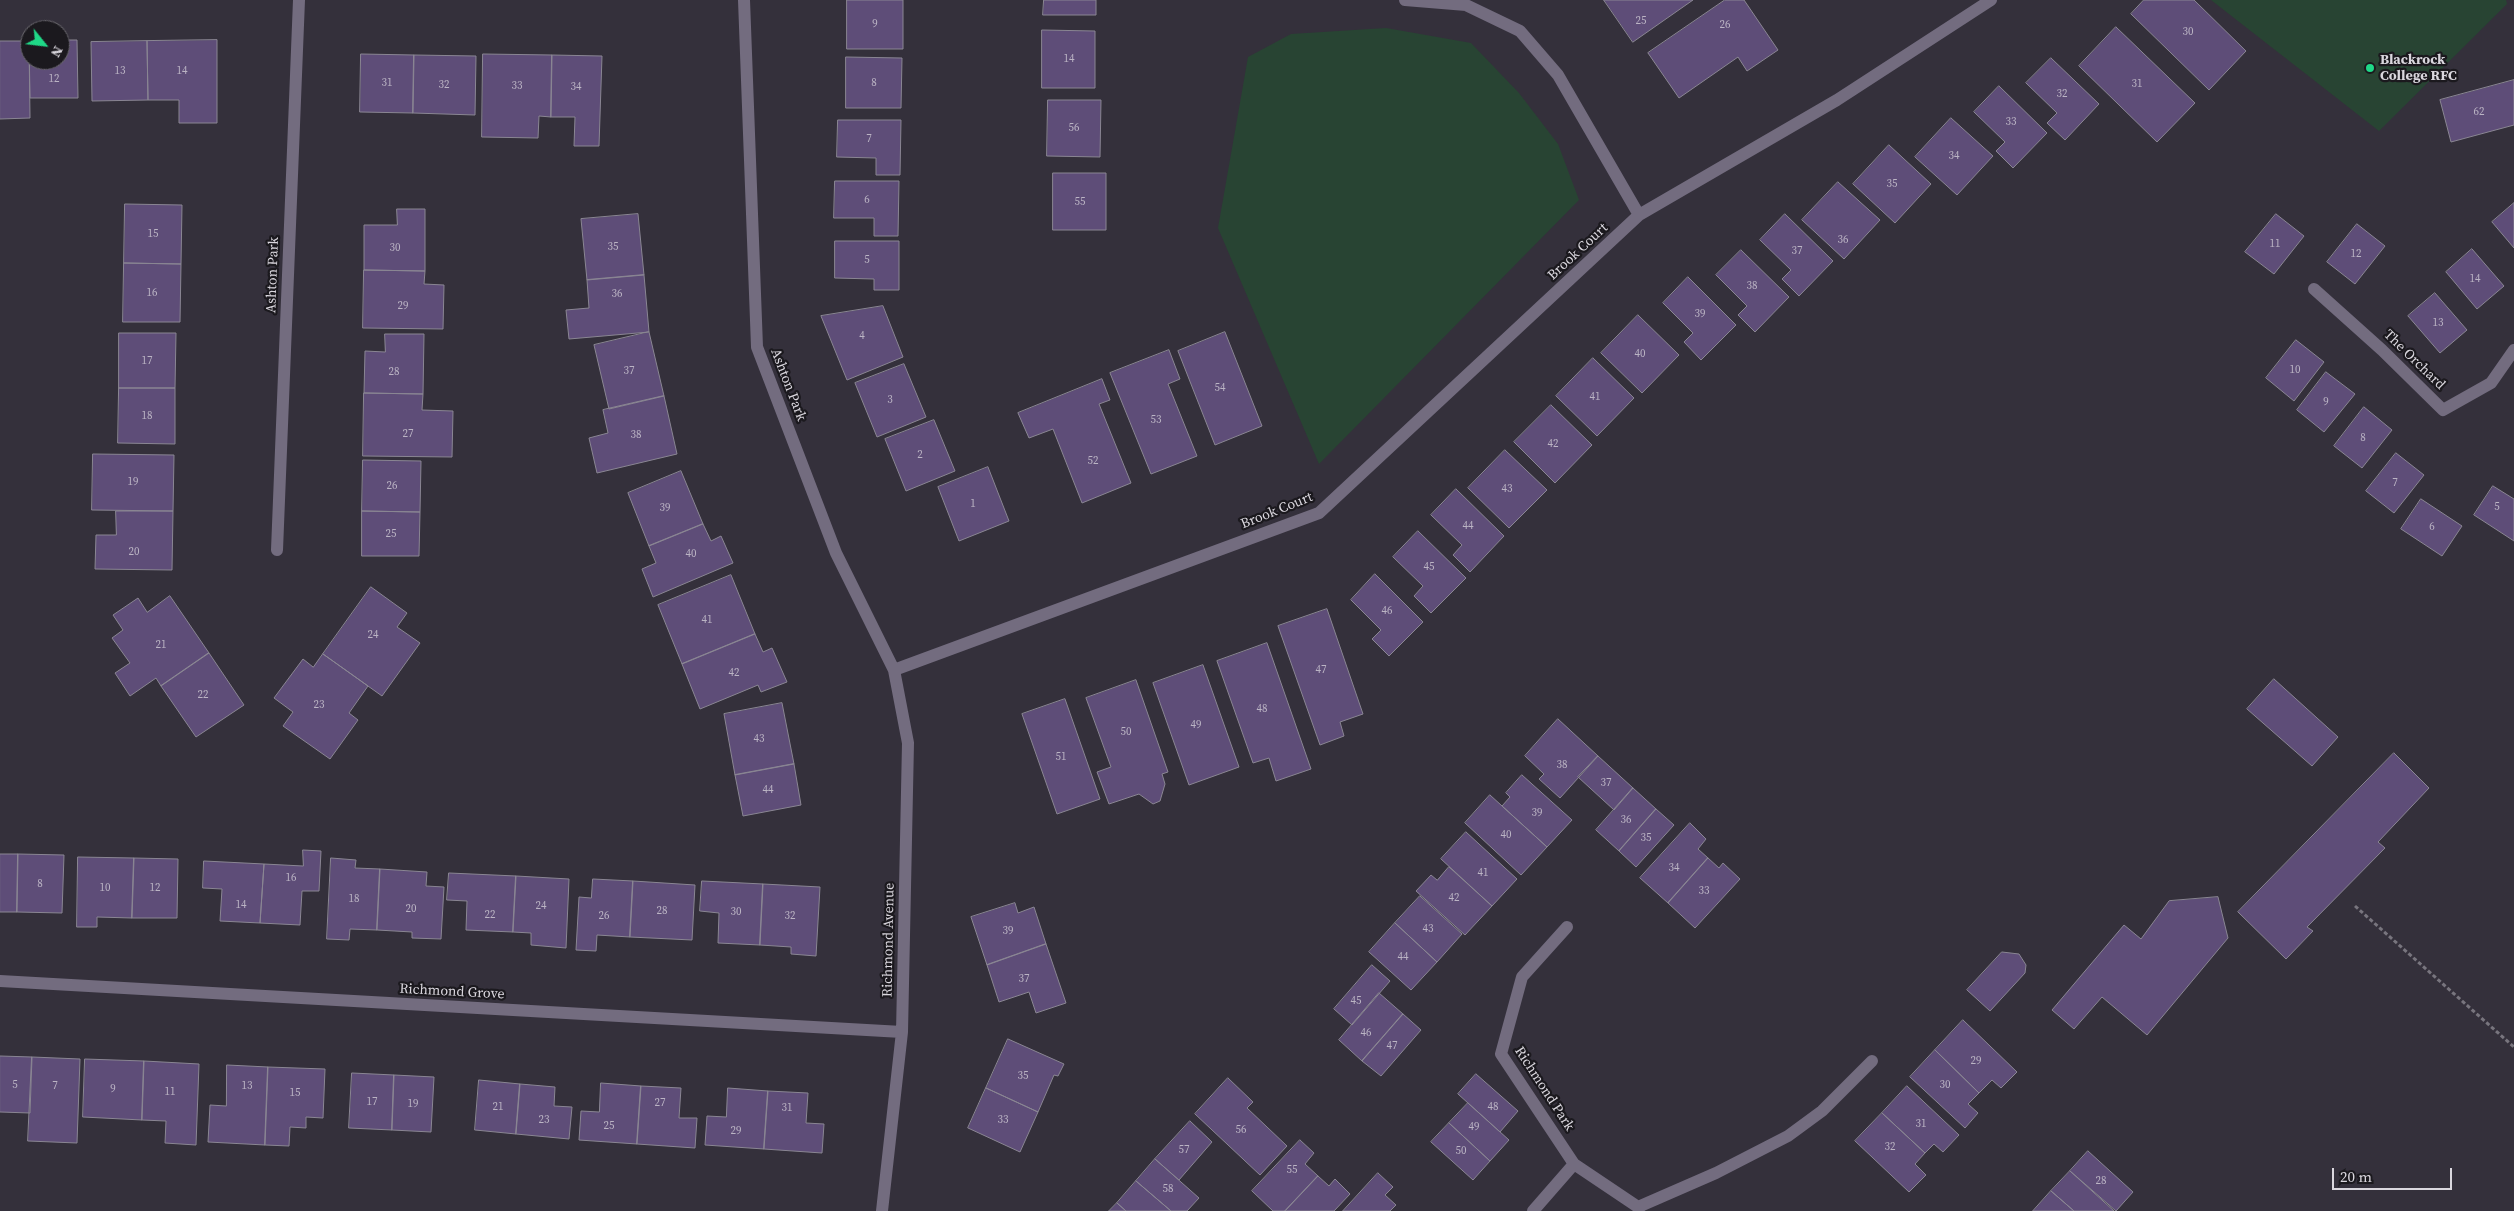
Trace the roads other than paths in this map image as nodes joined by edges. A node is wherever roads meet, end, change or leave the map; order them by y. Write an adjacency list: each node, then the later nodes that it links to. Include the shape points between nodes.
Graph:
1 (299, 0): 8 (street, Ashton Park)
2 (744, 0): 9 (street, Ashton Park, via 757,346 836,553)
3 (1405, 0): 5 (street, via 1466,5 1520,31 1558,75)
4 (1991, 0): 5 (street, Brook Court, via 1837,100)
5 (1639, 216): 9 (street, Brook Court, via 1319,513)
6 (2314, 288): 7 (street, The Orchard, via 2443,410 2491,383)
7 (2514, 350)
8 (277, 550)
9 (894, 670): 12 (street, Richmond Avenue, via 908,743)
10 (1567, 927): 14 (street, Richmond Park, via 1522,977 1501,1054)
11 (0, 981): 12 (street, Richmond Grove)
12 (902, 1032): 16 (street, Richmond Avenue)
13 (1872, 1061): 15 (street, Richmond Park, via 1822,1111 1788,1136)
14 (1574, 1164): 15 (street, Richmond Park); 17 (street)
15 (1639, 1209)
16 (882, 1211)
17 (1533, 1211)

